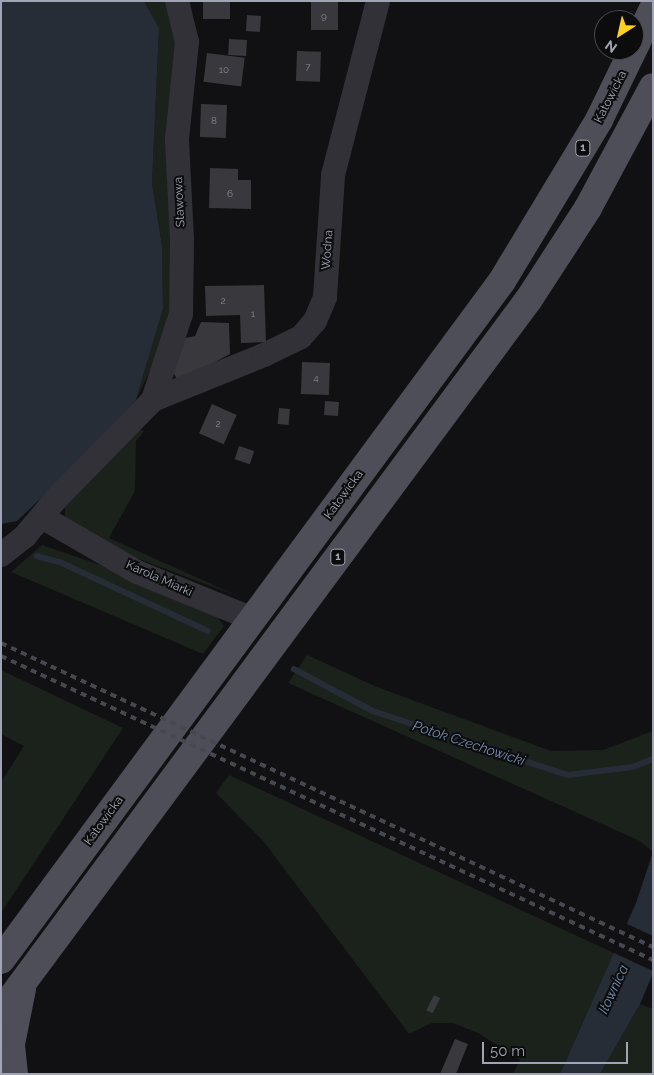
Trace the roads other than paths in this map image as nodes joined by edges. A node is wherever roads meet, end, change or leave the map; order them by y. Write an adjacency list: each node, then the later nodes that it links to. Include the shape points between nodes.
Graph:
1 (177, 1): 5 (street, Stawowa, via 187,42 178,139 181,314)
2 (378, 1): 5 (street, Wodna, via 333,175 325,297 315,321 301,337)
3 (653, 8): 8 (main road, Katowicka / 1, via 595,128 502,281)
4 (653, 87): 10 (main road, 1, via 588,208 529,299)
5 (153, 400): 6 (street)
6 (42, 517): 7 (street); 8 (street, Karola Miarki, via 137,572)
7 (1, 555)
8 (253, 619): 9 (main road, Katowicka / 1)
9 (1, 960)
10 (23, 982): 11 (main road, 1); 12 (main road, via 11,1044)
11 (1, 1012)
12 (14, 1074)

